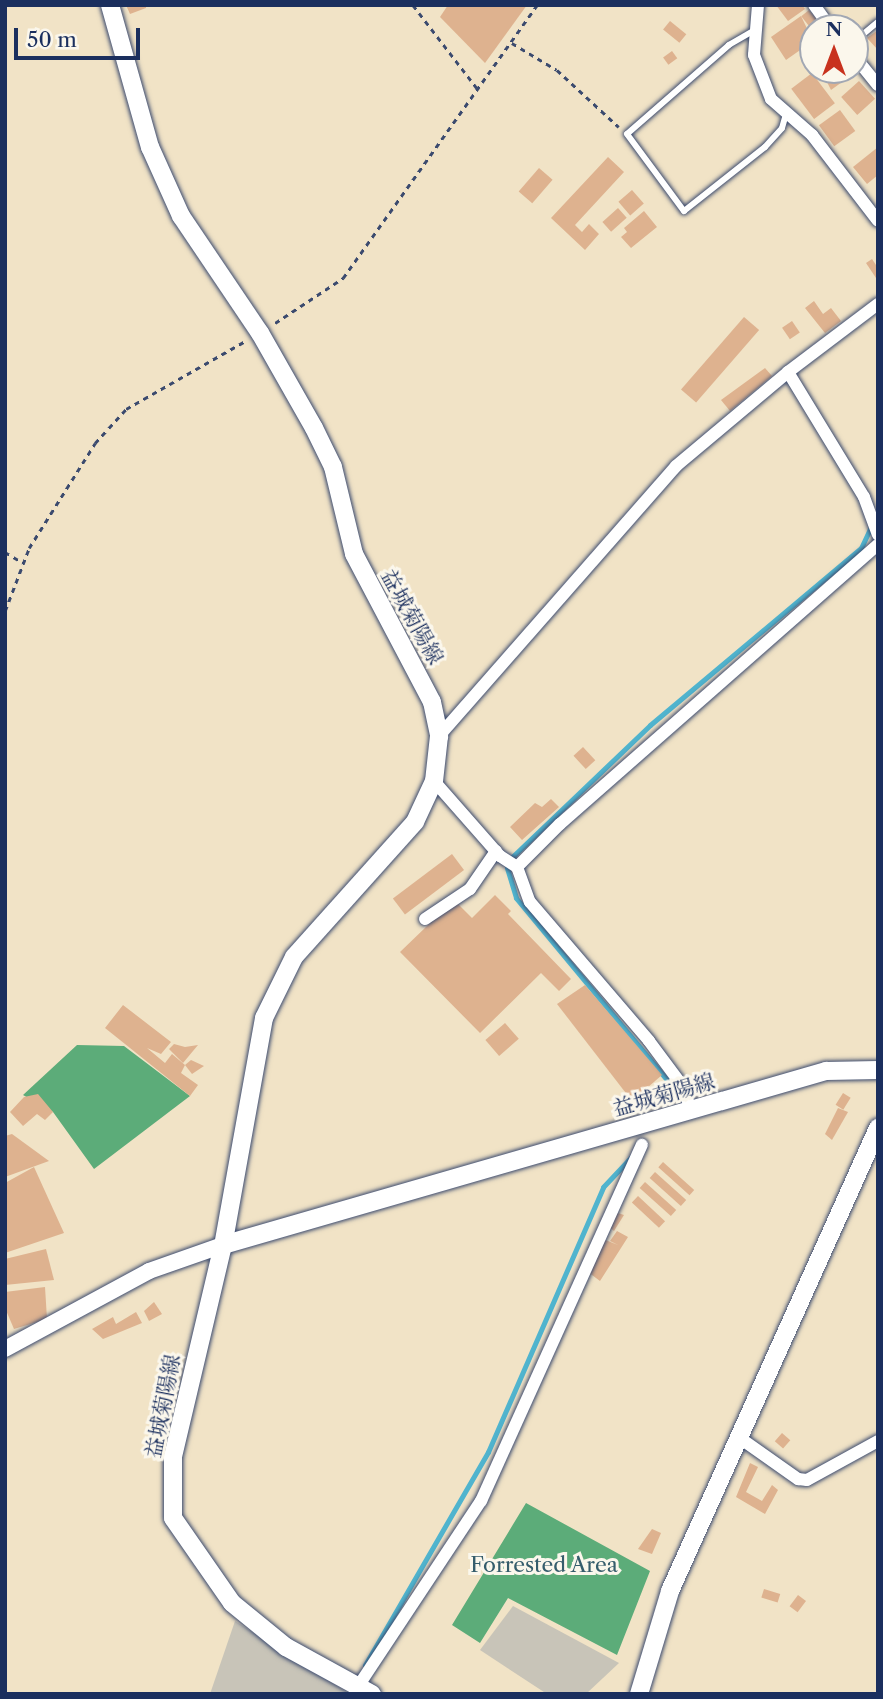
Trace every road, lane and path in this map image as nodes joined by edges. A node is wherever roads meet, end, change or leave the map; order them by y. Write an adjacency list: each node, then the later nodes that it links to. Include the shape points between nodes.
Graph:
1 (110, 5): 12 (main road, 益城菊陽線, via 149,147 181,216)
2 (413, 5): 7 (path)
3 (537, 5): 6 (path)
4 (758, 5): 5 (street)
5 (753, 31): 8 (street, via 758,72 771,99); 9 (lane, via 729,45)
6 (511, 42): 7 (path); 9 (path, via 556,70)
7 (478, 88): 12 (path, via 343,278)
8 (788, 111): 9 (lane, via 782,128 765,147 684,211); 10 (street)
9 (626, 134)
10 (878, 221)
11 (878, 304): 13 (street)
12 (260, 333): 17 (path, via 126,409 95,443 53,504); 19 (main road, 益城菊陽線, via 333,467 354,554 432,702)
13 (788, 372): 14 (street, via 864,497); 19 (street, via 676,466)
14 (878, 535)
15 (878, 545): 22 (street)
16 (5, 552): 17 (path)
17 (23, 563): 18 (path)
18 (5, 611)
19 (439, 736): 20 (main road, 益城菊陽線)
20 (434, 781): 21 (street); 28 (main road, 益城菊陽線, via 415,822 294,957 264,1018)
21 (496, 851): 22 (street); 23 (street, via 470,889)
22 (517, 867): 25 (street, via 530,902 649,1041 681,1084)
23 (425, 919)
24 (878, 1070): 25 (main road, 益城菊陽線, via 826,1071)
25 (692, 1111): 28 (main road, 益城菊陽線)
26 (878, 1128): 30 (main road)
27 (642, 1145): 32 (street, via 481,1501)
28 (223, 1245): 29 (street, via 149,1271); 32 (main road, 益城菊陽線, via 181,1412 173,1457 173,1518 232,1603 286,1647)
29 (5, 1349)
30 (737, 1436): 31 (street, via 798,1479 807,1480); 33 (main road, via 670,1591)
31 (878, 1441)
32 (365, 1689)
33 (639, 1694)

